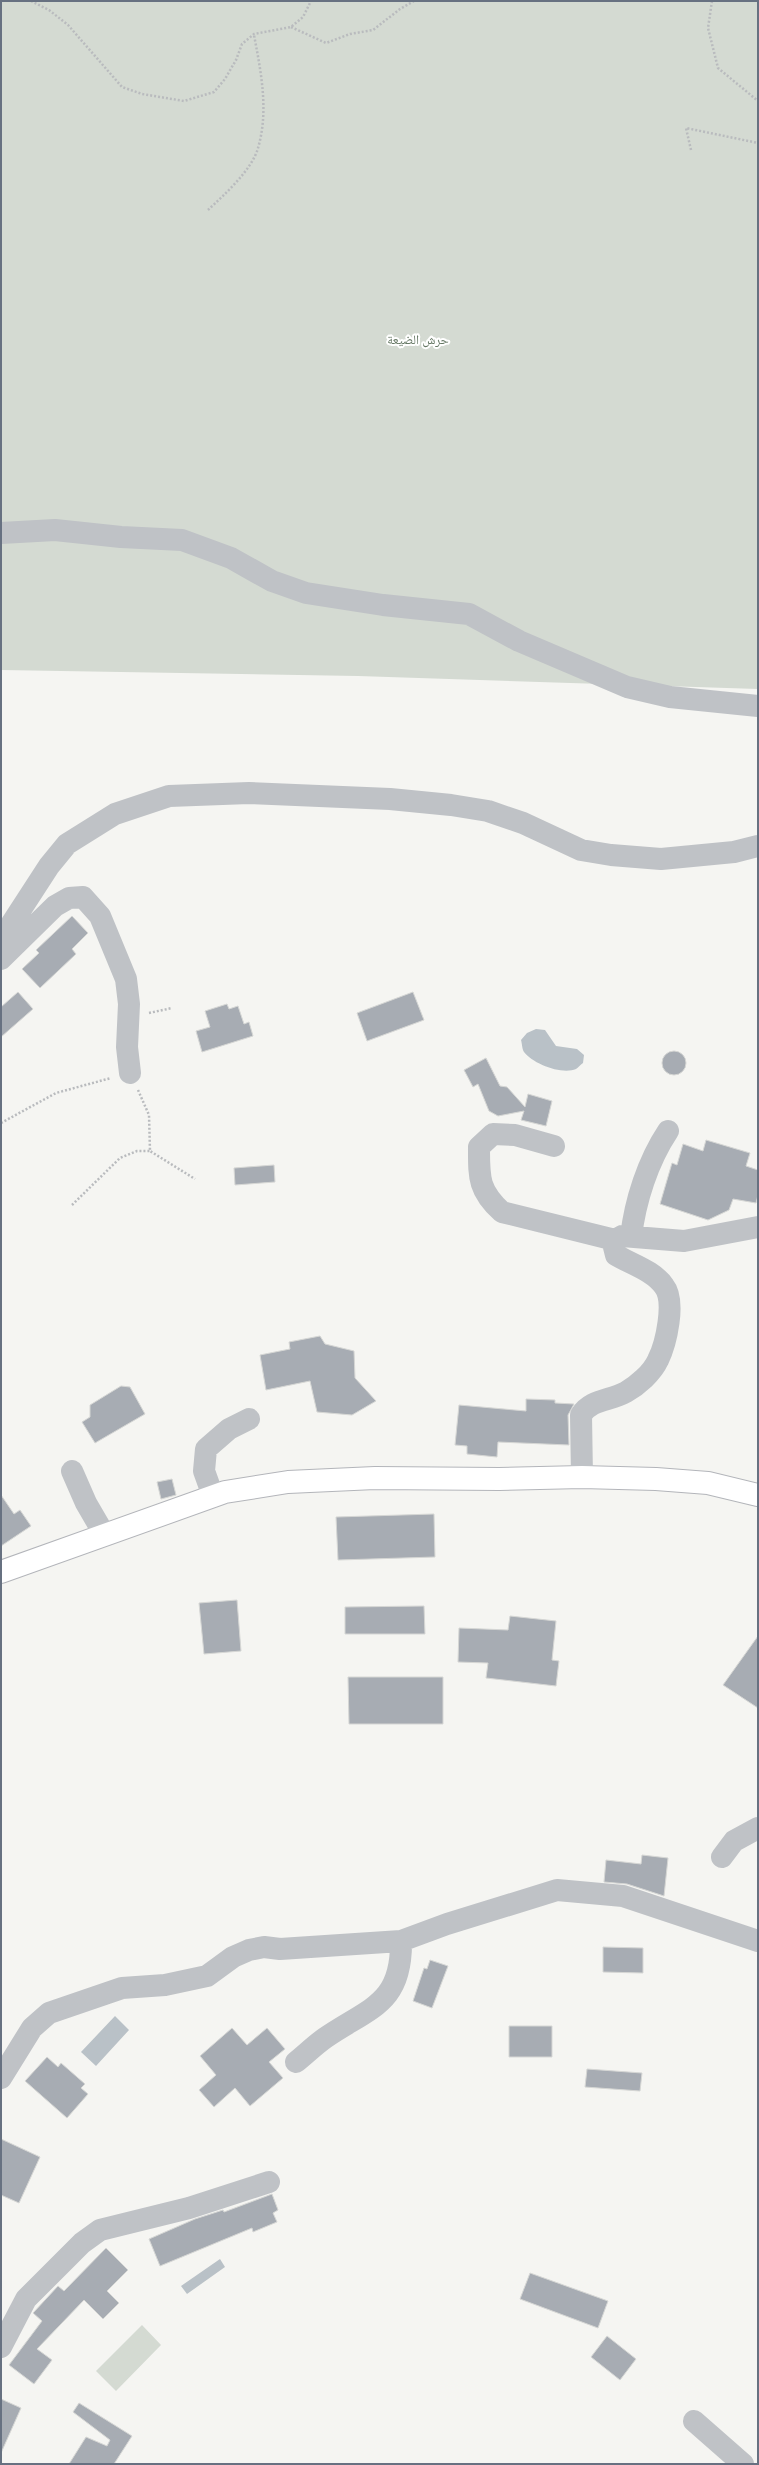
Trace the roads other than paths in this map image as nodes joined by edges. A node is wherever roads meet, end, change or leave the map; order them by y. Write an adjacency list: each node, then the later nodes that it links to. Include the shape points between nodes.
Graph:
1 (1, 533): 2 (street, via 55,530 182,540 231,558 272,581 306,593 390,606 469,614 519,641 627,686 670,697)
2 (758, 706)
3 (758, 846): 4 (street, via 689,858 646,858 581,850 523,823 488,811 451,805 390,799 249,793 169,796 115,814 67,844 48,866)
4 (1, 940)
5 (1, 959): 6 (street, via 55,906 69,898 83,897 100,916 126,979)
6 (130, 1073)
7 (668, 1131): 10 (street, via 657,1147)
8 (554, 1146): 10 (street, via 515,1135 493,1134 479,1147 479,1178 488,1200 502,1212)
9 (758, 1227): 10 (street, via 684,1241)
10 (623, 1238): 13 (street, via 614,1247 616,1255 654,1275 665,1286 670,1296 670,1318 658,1360 649,1374 625,1392 586,1407 581,1415)
11 (249, 1418): 15 (street, via 229,1429 206,1449 204,1471)
12 (72, 1471): 16 (street, via 86,1503)
13 (582, 1477): 14 (main road, via 702,1482); 15 (main road, via 375,1478 288,1482)
14 (758, 1495)
15 (213, 1496): 16 (main road)
16 (104, 1534): 17 (main road)
17 (1, 1572)
18 (758, 1828): 19 (street, via 734,1841)
19 (722, 1857)
20 (400, 1941): 21 (street, via 557,1890 623,1896); 22 (street, via 401,1961 391,1989 376,2008 324,2039); 23 (street, via 280,1950 264,1947 233,1957 207,1976 165,1985 122,1988 93,1997 50,2013 32,2028)
21 (758, 1941)
22 (296, 2062)
23 (1, 2078)
24 (269, 2182): 25 (street, via 189,2208 100,2230 82,2243 26,2299)
25 (1, 2347)
26 (694, 2421): 27 (street)
27 (743, 2464)

